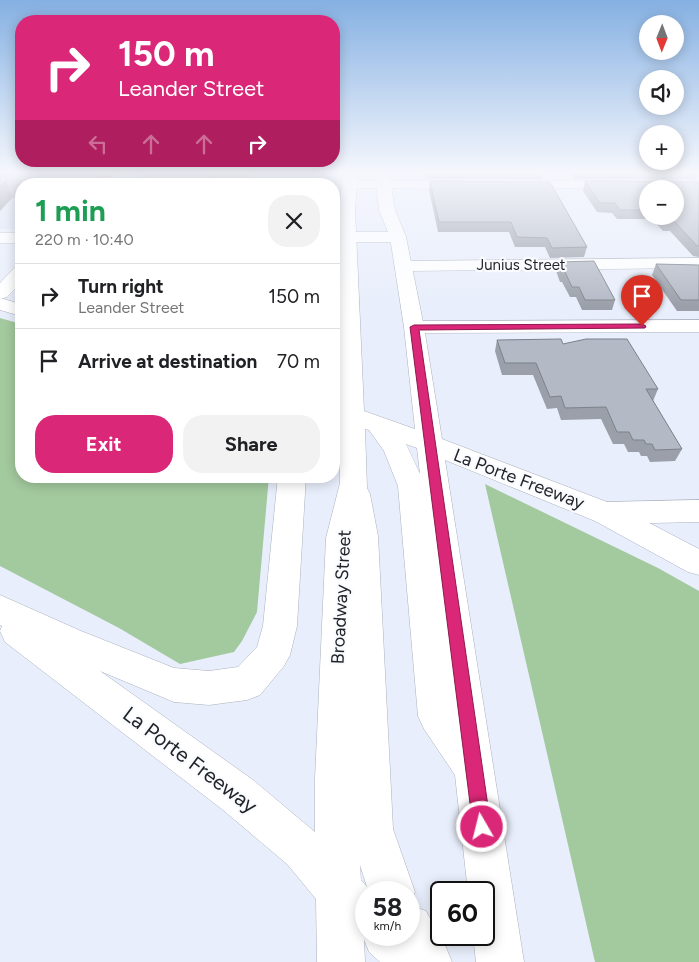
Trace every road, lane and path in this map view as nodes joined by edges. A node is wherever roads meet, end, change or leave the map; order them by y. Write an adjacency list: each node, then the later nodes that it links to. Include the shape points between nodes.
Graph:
1 (345, 217): 3 (main road, Broadway Street)
2 (390, 217): 4 (main road)
3 (341, 237): 4 (main road); 15 (main road, Broadway Street)
4 (398, 237): 8 (main road)
5 (0, 238): 6 (main road)
6 (15, 238)
7 (699, 263): 8 (main road, Junius Street)
8 (404, 266): 14 (main road)
9 (15, 278): 10 (main road)
10 (0, 293)
11 (0, 304): 12 (main road)
12 (15, 308)
13 (699, 326): 14 (main road)
14 (414, 327): 18 (main road)
15 (351, 329): 16 (main road); 17 (main road, Broadway Street)
16 (340, 341)
17 (354, 416): 18 (main road, La Porte Freeway); 20 (main road, Broadway Street); 26 (main road, via 396,449 412,486 437,716)
18 (431, 444): 22 (main road, La Porte Freeway); 26 (main road)
19 (291, 483): 24 (main road, via 280,626 272,655 247,683 209,688 174,685 69,642)
20 (354, 483): 27 (main road, via 363,536 372,829); 28 (main road, Broadway Street, via 341,538 335,779)
21 (699, 511): 22 (main road)
22 (605, 513): 23 (main road, La Porte Freeway)
23 (699, 562)
24 (0, 609)
25 (0, 618): 28 (main road, La Porte Freeway, via 238,795 302,849)
26 (474, 769): 34 (main road)
27 (388, 881)
28 (352, 904): 31 (main road, Broadway Street)
29 (398, 946): 32 (main road)
30 (419, 946): 33 (main road)
31 (341, 962)
32 (415, 962)
33 (428, 962)
34 (500, 962)

